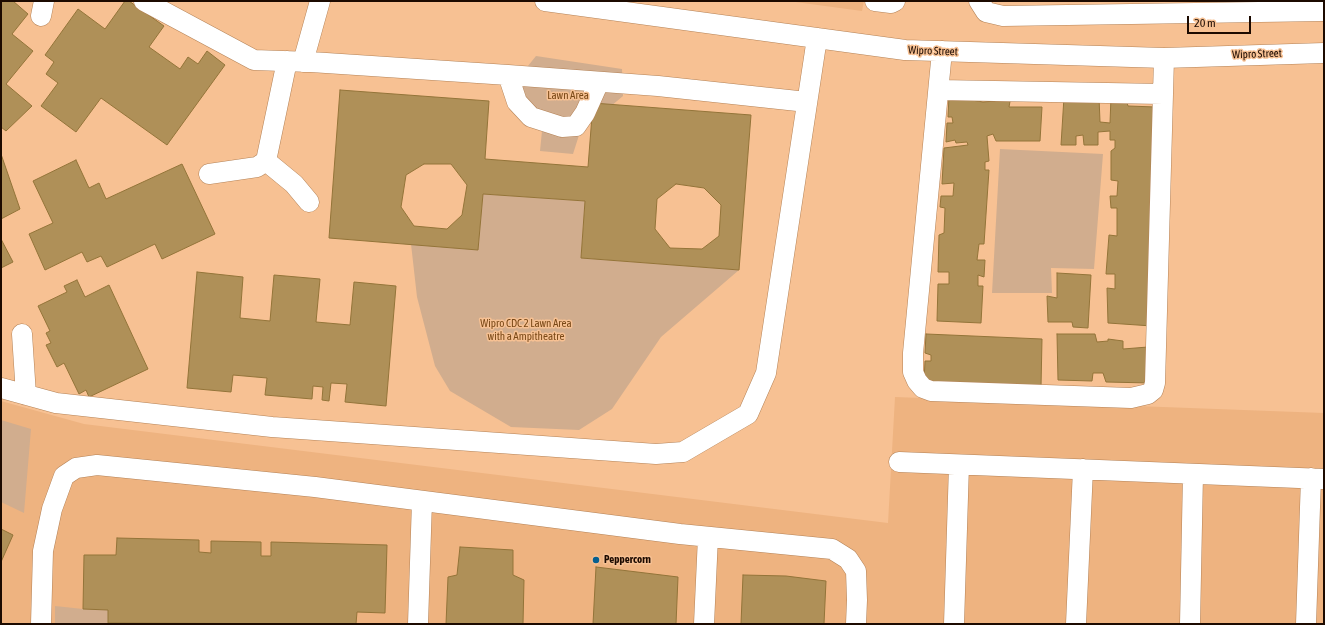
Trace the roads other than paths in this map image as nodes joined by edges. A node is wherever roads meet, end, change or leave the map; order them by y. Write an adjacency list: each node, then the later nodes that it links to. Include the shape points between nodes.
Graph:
1 (144, 1): 12 (street, via 254,60)
2 (320, 1): 12 (street)
3 (545, 1): 8 (street, Wipro Street)
4 (874, 1): 5 (street)
5 (895, 1)
6 (979, 1): 7 (street, via 986,12 1003,16)
7 (1324, 11)
8 (817, 38): 9 (street, Wipro Street, via 905,50); 17 (street)
9 (942, 51): 11 (street, Wipro Street); 15 (street)
10 (1324, 52): 11 (street, Wipro Street)
11 (1164, 58): 16 (street)
12 (295, 62): 13 (street); 18 (street)
13 (508, 75): 14 (street); 14 (street, via 517,102 531,117 562,127 576,126)
14 (600, 82): 17 (street)
15 (938, 90): 16 (street); 16 (street, via 913,353 913,372 917,381 923,388 931,391 1131,398 1148,394 1153,390 1155,383)
16 (1163, 94)
17 (807, 102): 23 (street, via 766,373 748,414 683,452 656,454 272,427 56,403)
18 (266, 161): 19 (street, via 257,167); 20 (street, via 294,184)
19 (209, 174)
20 (309, 202)
21 (22, 334): 23 (street)
22 (1, 388): 23 (street)
23 (26, 395)
24 (898, 462): 25 (street)
25 (959, 465): 26 (street); 35 (street)
26 (1083, 469): 27 (street); 36 (street)
27 (1193, 474): 28 (street); 37 (street)
28 (1317, 479): 38 (street)
29 (422, 501): 30 (street); 31 (street, via 129,467 97,465 76,468 64,476 52,509 43,551); 32 (street)
30 (708, 537): 33 (street); 34 (street, via 832,548 848,559 856,571)
31 (41, 624)
32 (418, 624)
33 (704, 624)
34 (856, 624)
35 (954, 624)
36 (1076, 624)
37 (1190, 624)
38 (1306, 624)

